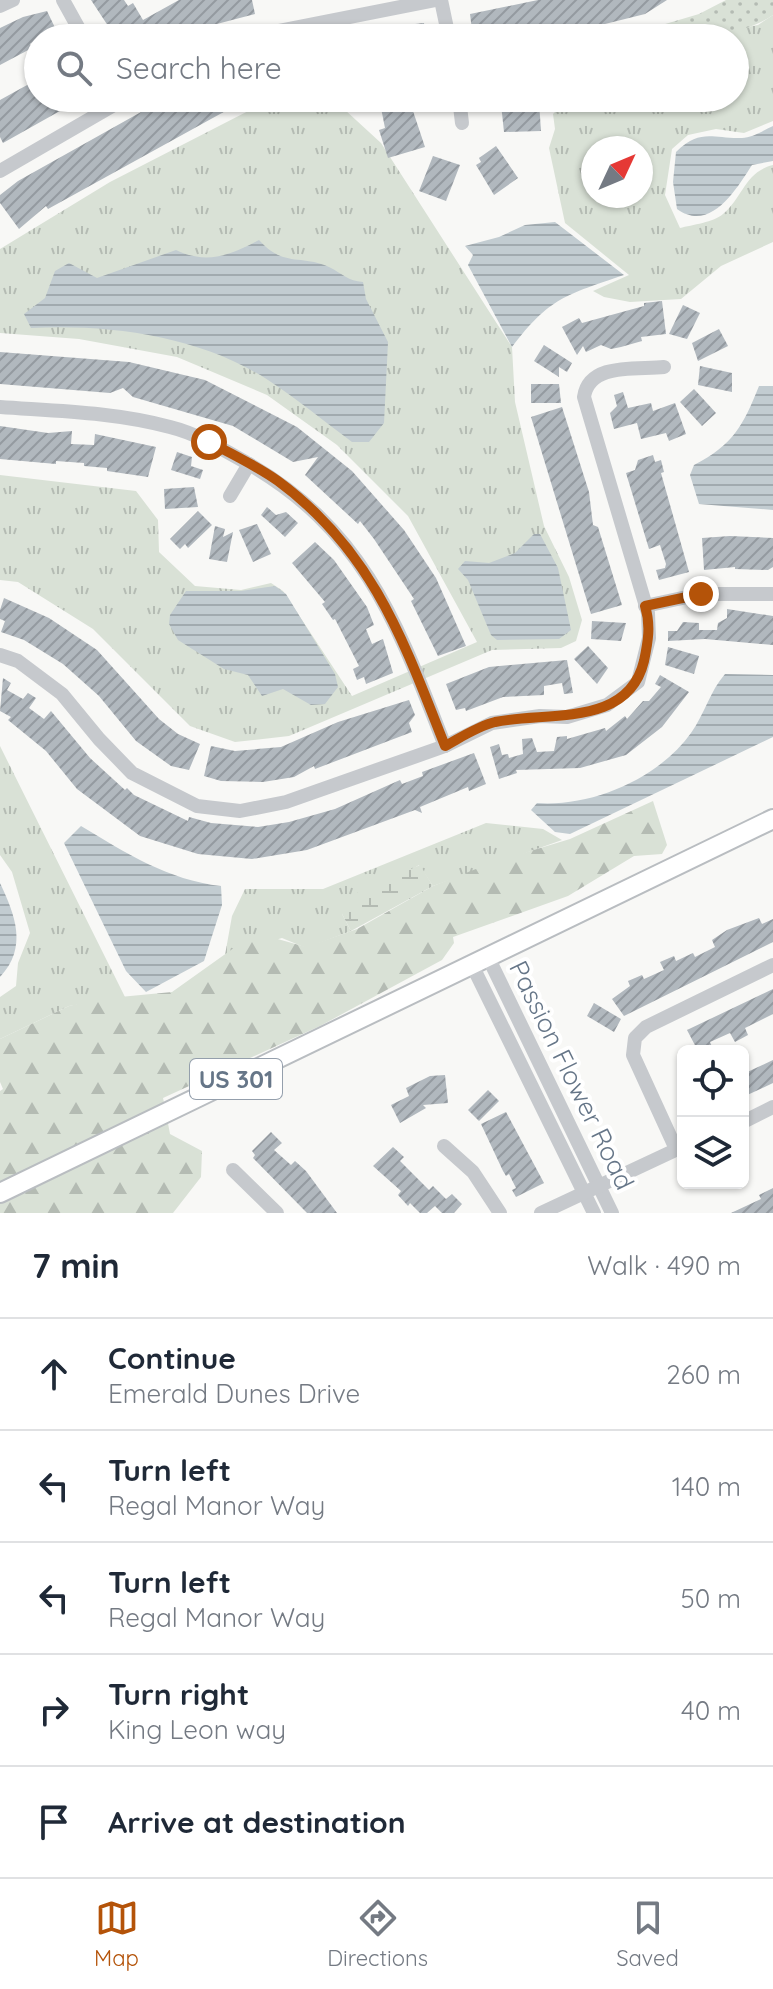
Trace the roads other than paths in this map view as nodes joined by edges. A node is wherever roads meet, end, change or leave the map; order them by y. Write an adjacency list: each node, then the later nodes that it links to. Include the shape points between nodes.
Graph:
1 (13, 0): 4 (street)
2 (63, 0): 5 (street)
3 (438, 0): 6 (street); 7 (street)
4 (0, 6)
5 (76, 24)
6 (315, 24)
7 (445, 24)
8 (99, 112): 11 (street)
9 (461, 112): 10 (street)
10 (462, 123)
11 (0, 171)
12 (664, 367): 17 (street, via 606,371 593,377 584,397)
13 (0, 407): 14 (street, via 171,427)
14 (249, 464): 15 (street); 19 (street, via 314,512 365,570 389,609)
15 (230, 496)
16 (773, 594): 17 (street, via 701,594)
17 (645, 606): 19 (street, via 649,638 638,682 626,694 588,713 492,723)
18 (0, 655): 19 (street, via 18,661 62,694 132,773 197,806 240,811 286,802)
19 (445, 746)
20 (773, 819): 21 (main road, US 301)
21 (480, 961): 29 (street, Passion Flower Road); 30 (street, Passion Flower Road); 31 (main road, US 301)
22 (773, 965): 25 (street, via 646,1027 635,1038 633,1055)
23 (773, 1107): 24 (street)
24 (749, 1119)
25 (677, 1144)
26 (444, 1146): 33 (street, via 473,1172)
27 (677, 1149): 29 (street)
28 (233, 1170): 32 (street)
29 (599, 1185): 30 (street); 36 (street, Passion Flower Road)
30 (584, 1192): 34 (street); 35 (street, Passion Flower Road)
31 (0, 1193)
32 (277, 1213)
33 (500, 1213)
34 (541, 1213)
35 (594, 1213)
36 (612, 1213)

